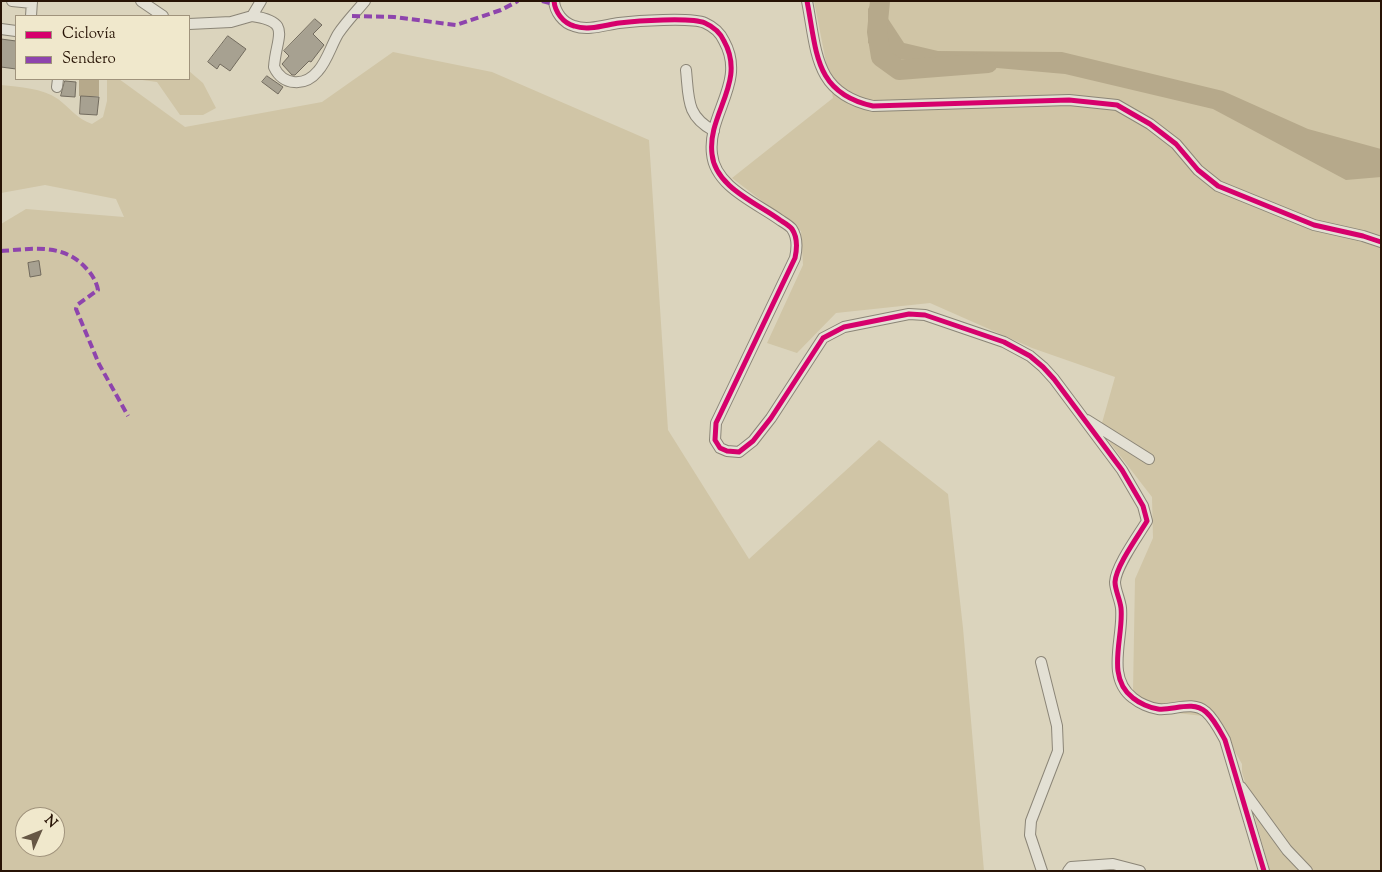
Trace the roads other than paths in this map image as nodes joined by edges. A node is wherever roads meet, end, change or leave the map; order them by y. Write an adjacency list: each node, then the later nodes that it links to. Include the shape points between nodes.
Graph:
1 (12, 1): 7 (street)
2 (141, 1): 9 (street)
3 (261, 1): 10 (street)
4 (365, 1): 10 (street, via 339,33 318,71 311,77 292,83 282,79 274,67 280,30 276,23)
5 (554, 1): 15 (street, via 558,14 575,27 690,20 710,25 720,33 731,59 731,75)
6 (807, 1): 16 (street, via 821,66 839,93 854,102 873,106 1069,100 1117,105 1176,144 1198,170 1218,186 1314,225)
7 (32, 2): 8 (street)
8 (31, 15)
9 (162, 15)
10 (252, 16): 11 (street, via 231,22)
11 (190, 24)
12 (1, 29): 13 (street)
13 (15, 31)
14 (686, 70): 15 (street, via 691,111 703,125)
15 (714, 131): 17 (street, via 711,153 716,168 743,196 792,229 798,246 716,424 715,440 720,448 739,452 754,441 823,338 844,328 909,314 951,322 1004,342 1030,356 1054,379)
16 (1381, 242)
17 (1084, 419): 18 (street); 20 (street, via 1122,470 1143,506 1147,521 1115,581 1121,608 1117,648 1120,682 1132,698 1157,709 1184,706 1205,711 1225,740)
18 (1149, 459)
19 (1041, 662): 21 (street, via 1057,726 1058,751 1030,821 1030,835)
20 (1236, 780): 24 (street); 25 (street, via 1286,850)
21 (1042, 871)
22 (1068, 871): 23 (street, via 1071,867 1113,864)
23 (1140, 871)
24 (1264, 871)
25 (1306, 871)

